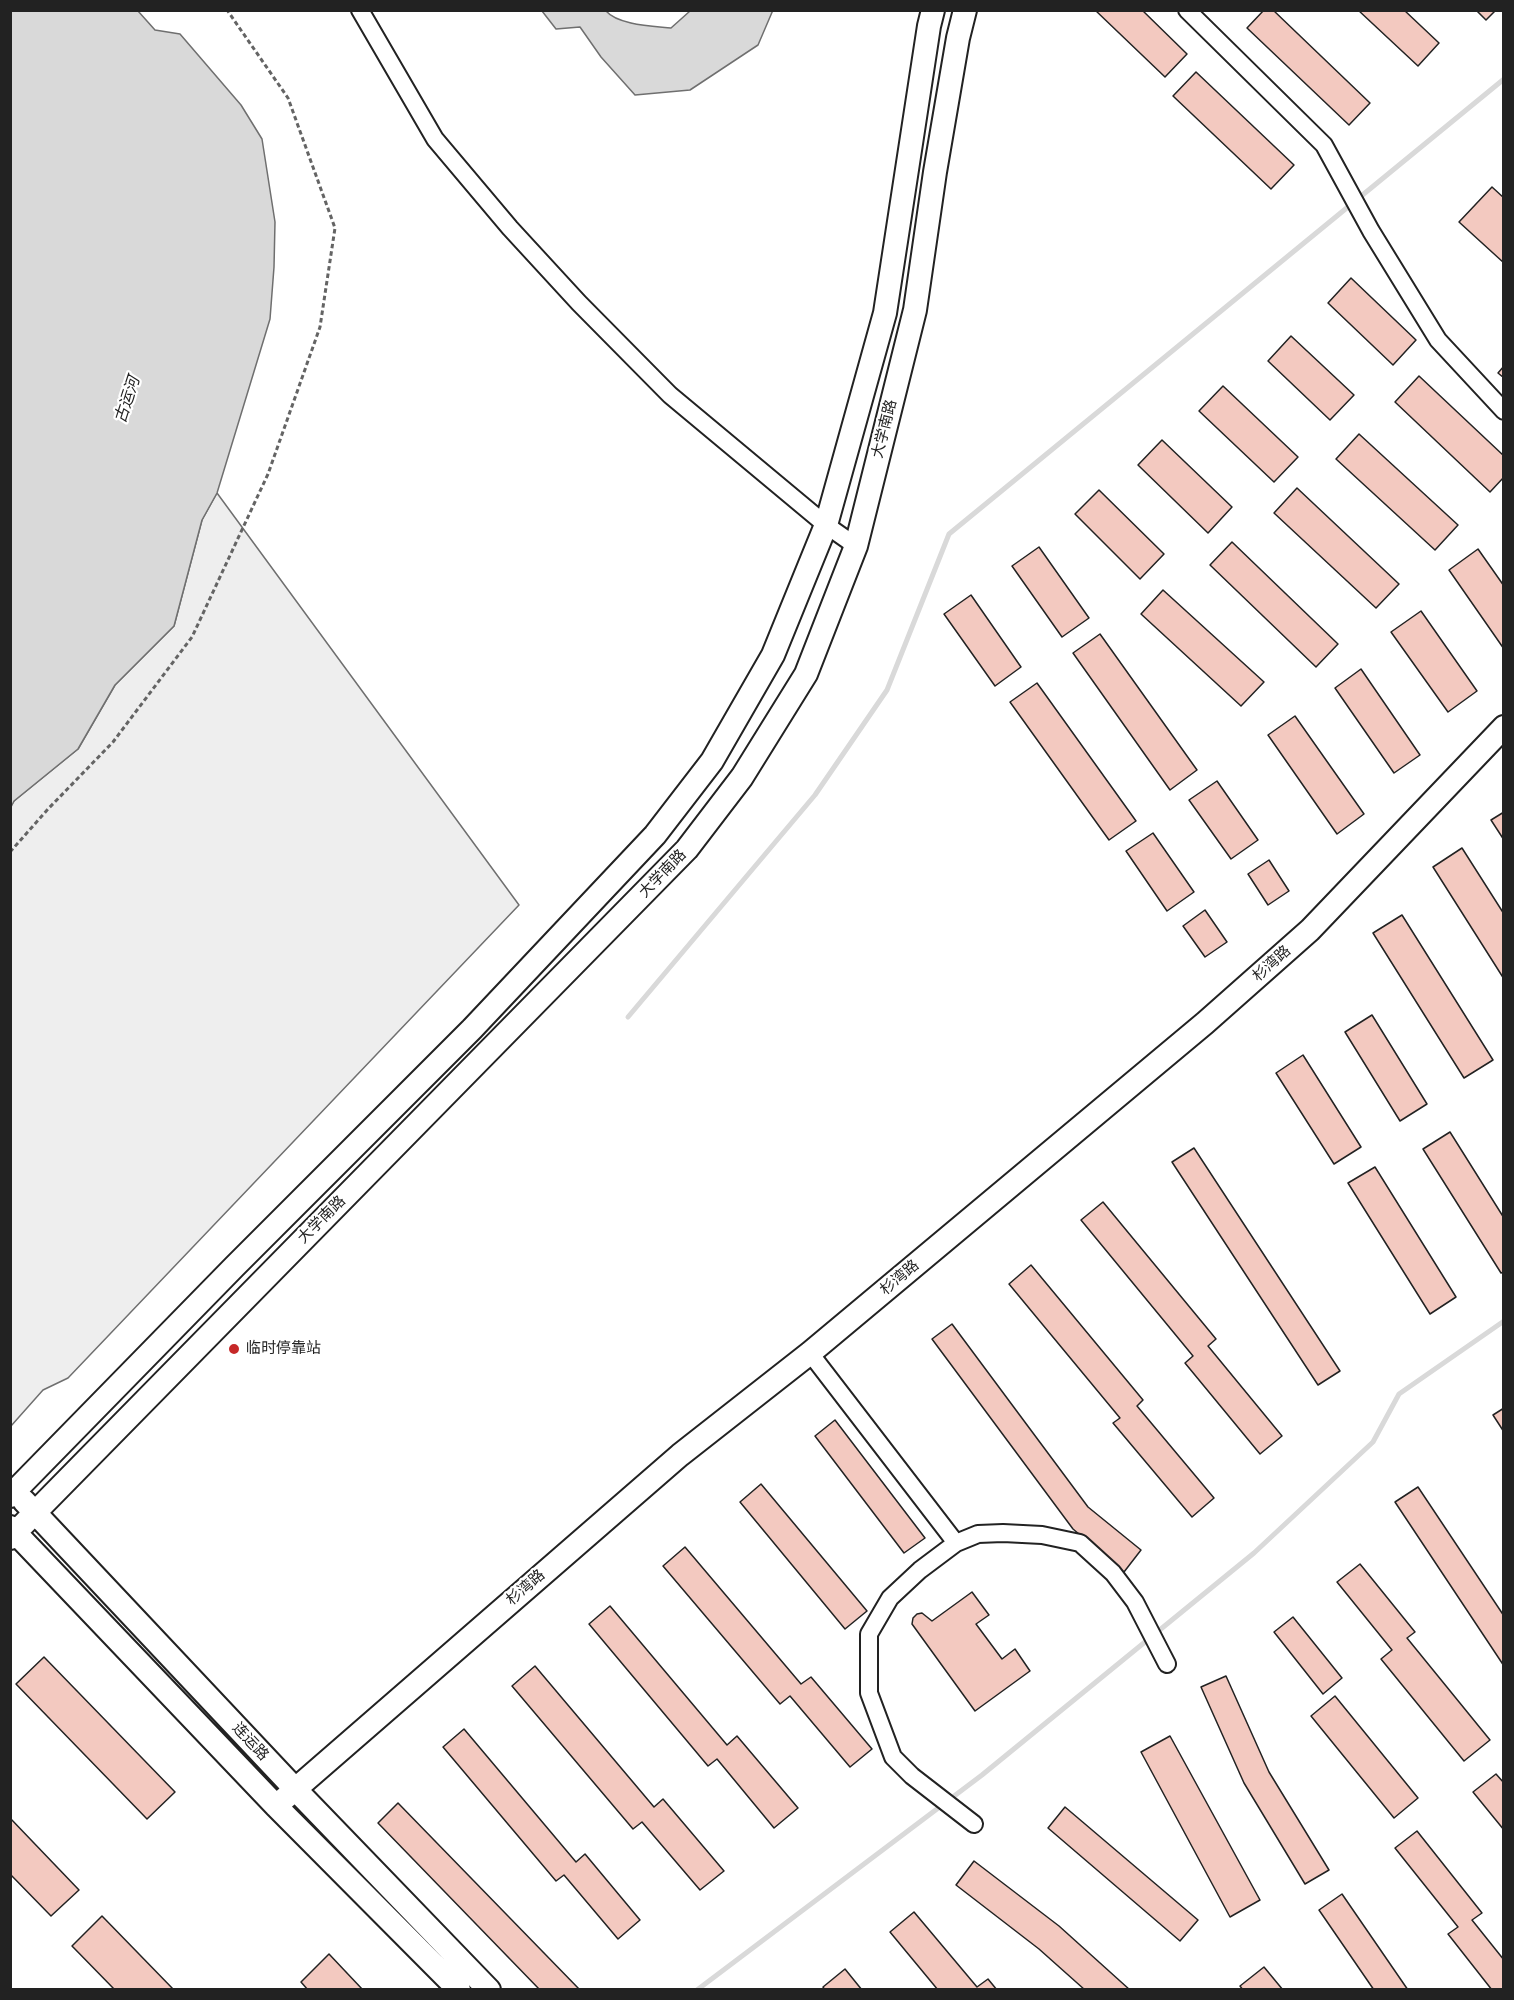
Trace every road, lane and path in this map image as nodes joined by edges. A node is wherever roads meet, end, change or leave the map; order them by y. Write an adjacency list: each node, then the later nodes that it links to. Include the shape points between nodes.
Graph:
1 (227, 10): 10 (path, via 288,98 335,228 320,327 268,474 192,637 113,742)
2 (360, 10): 7 (street, via 435,139 510,228 670,395)
3 (933, 10): 7 (main road, 大学南路, via 885,313)
4 (965, 10): 8 (main road, 大学南路, via 915,310)
5 (1187, 10): 6 (street, via 1324,145 1438,340)
6 (1503, 411)
7 (826, 525): 8 (street); 12 (main road, 大学南路, via 773,655 712,761 655,835 472,1029)
8 (856, 546): 13 (main road, 大学南路, via 806,674 742,777 687,849)
9 (1503, 728): 11 (main road, 杉湾路, via 1310,930 1205,1023)
10 (10, 852)
11 (810, 1353): 15 (street); 17 (main road, 杉湾路, via 680,1455)
12 (13, 1493): 13 (main road, 连运路)
13 (35, 1512): 14 (main road, 大学南路); 17 (main road, 连运路)
14 (12, 1532): 18 (main road, 连运路)
15 (956, 1543): 16 (street, via 978,1534 1003,1533 1042,1535 1080,1543 1113,1573 1135,1602); 19 (street, via 890,1598 869,1634 869,1693 893,1757)
16 (1167, 1664)
17 (295, 1789): 18 (main road, 杉湾路); 21 (main road, 连运路)
18 (276, 1806): 20 (main road, 连运路)
19 (974, 1824)
20 (459, 1989)
21 (489, 1989)

